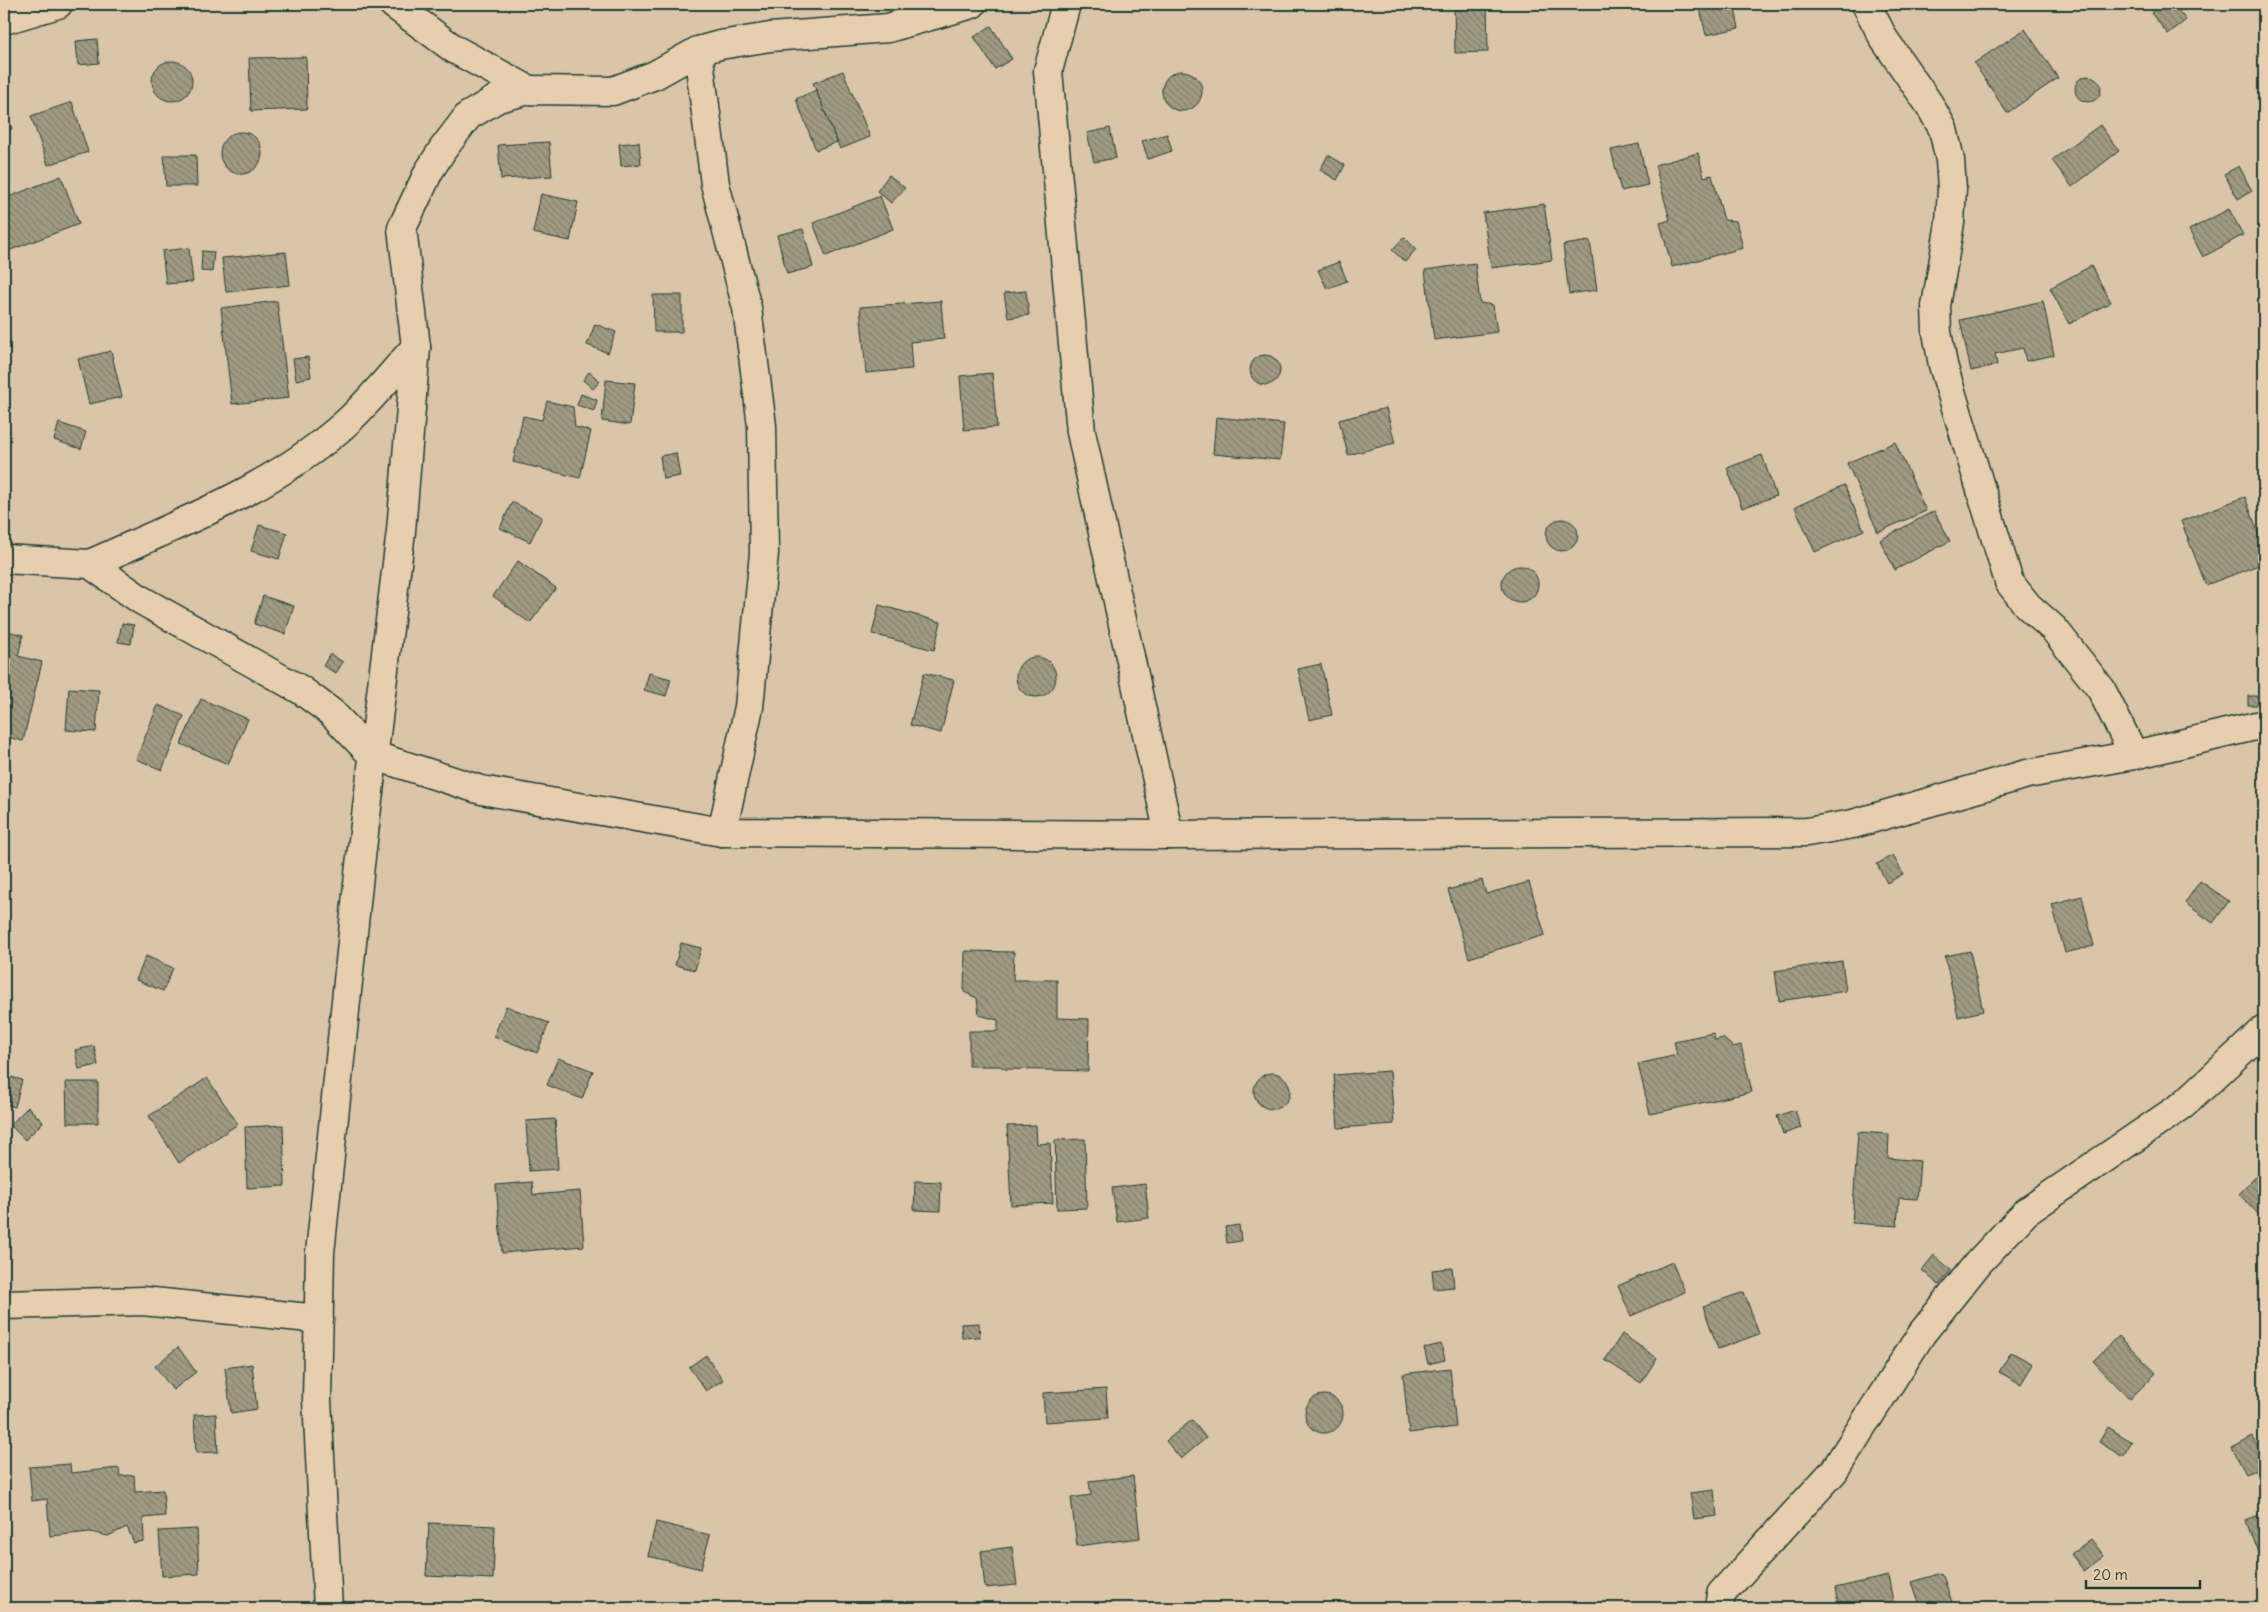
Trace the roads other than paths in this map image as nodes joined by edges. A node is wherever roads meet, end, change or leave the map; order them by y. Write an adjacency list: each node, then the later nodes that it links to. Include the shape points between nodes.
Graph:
1 (58, 4): 6 (street)
2 (393, 4): 8 (street, via 454,49)
3 (972, 4): 7 (street, via 888,28 770,37)
4 (1066, 4): 16 (street, via 1048,71 1081,432)
5 (1866, 4): 14 (street, via 1884,39 1929,104 1942,130 1950,160 1952,189 1938,291 1937,332 1943,364 2009,582 2028,606 2054,629 2101,689)
6 (4, 20)
7 (698, 51): 8 (street, via 655,74 613,91); 15 (street, via 715,184 747,308 762,426 764,553 749,707)
8 (529, 90): 9 (street, via 498,98 468,116 429,171 402,228)
9 (416, 347): 11 (street, via 347,422 304,456 235,497); 13 (street, via 401,531)
10 (4, 559): 11 (street)
11 (90, 564): 13 (street, via 141,600 301,690 332,713)
12 (2260, 729): 14 (street)
13 (372, 755): 15 (street, via 481,790); 19 (street, via 320,1253)
14 (2134, 755): 16 (street, via 2027,774 1854,824 1807,832)
15 (722, 832): 16 (street)
16 (1169, 835)
17 (2264, 1030): 21 (street, via 2183,1105 2026,1212 1978,1263 1922,1333 1834,1471 1721,1594)
18 (4, 1305): 19 (street, via 143,1301)
19 (319, 1319): 20 (street, via 317,1400)
20 (328, 1608)
21 (1719, 1608)

